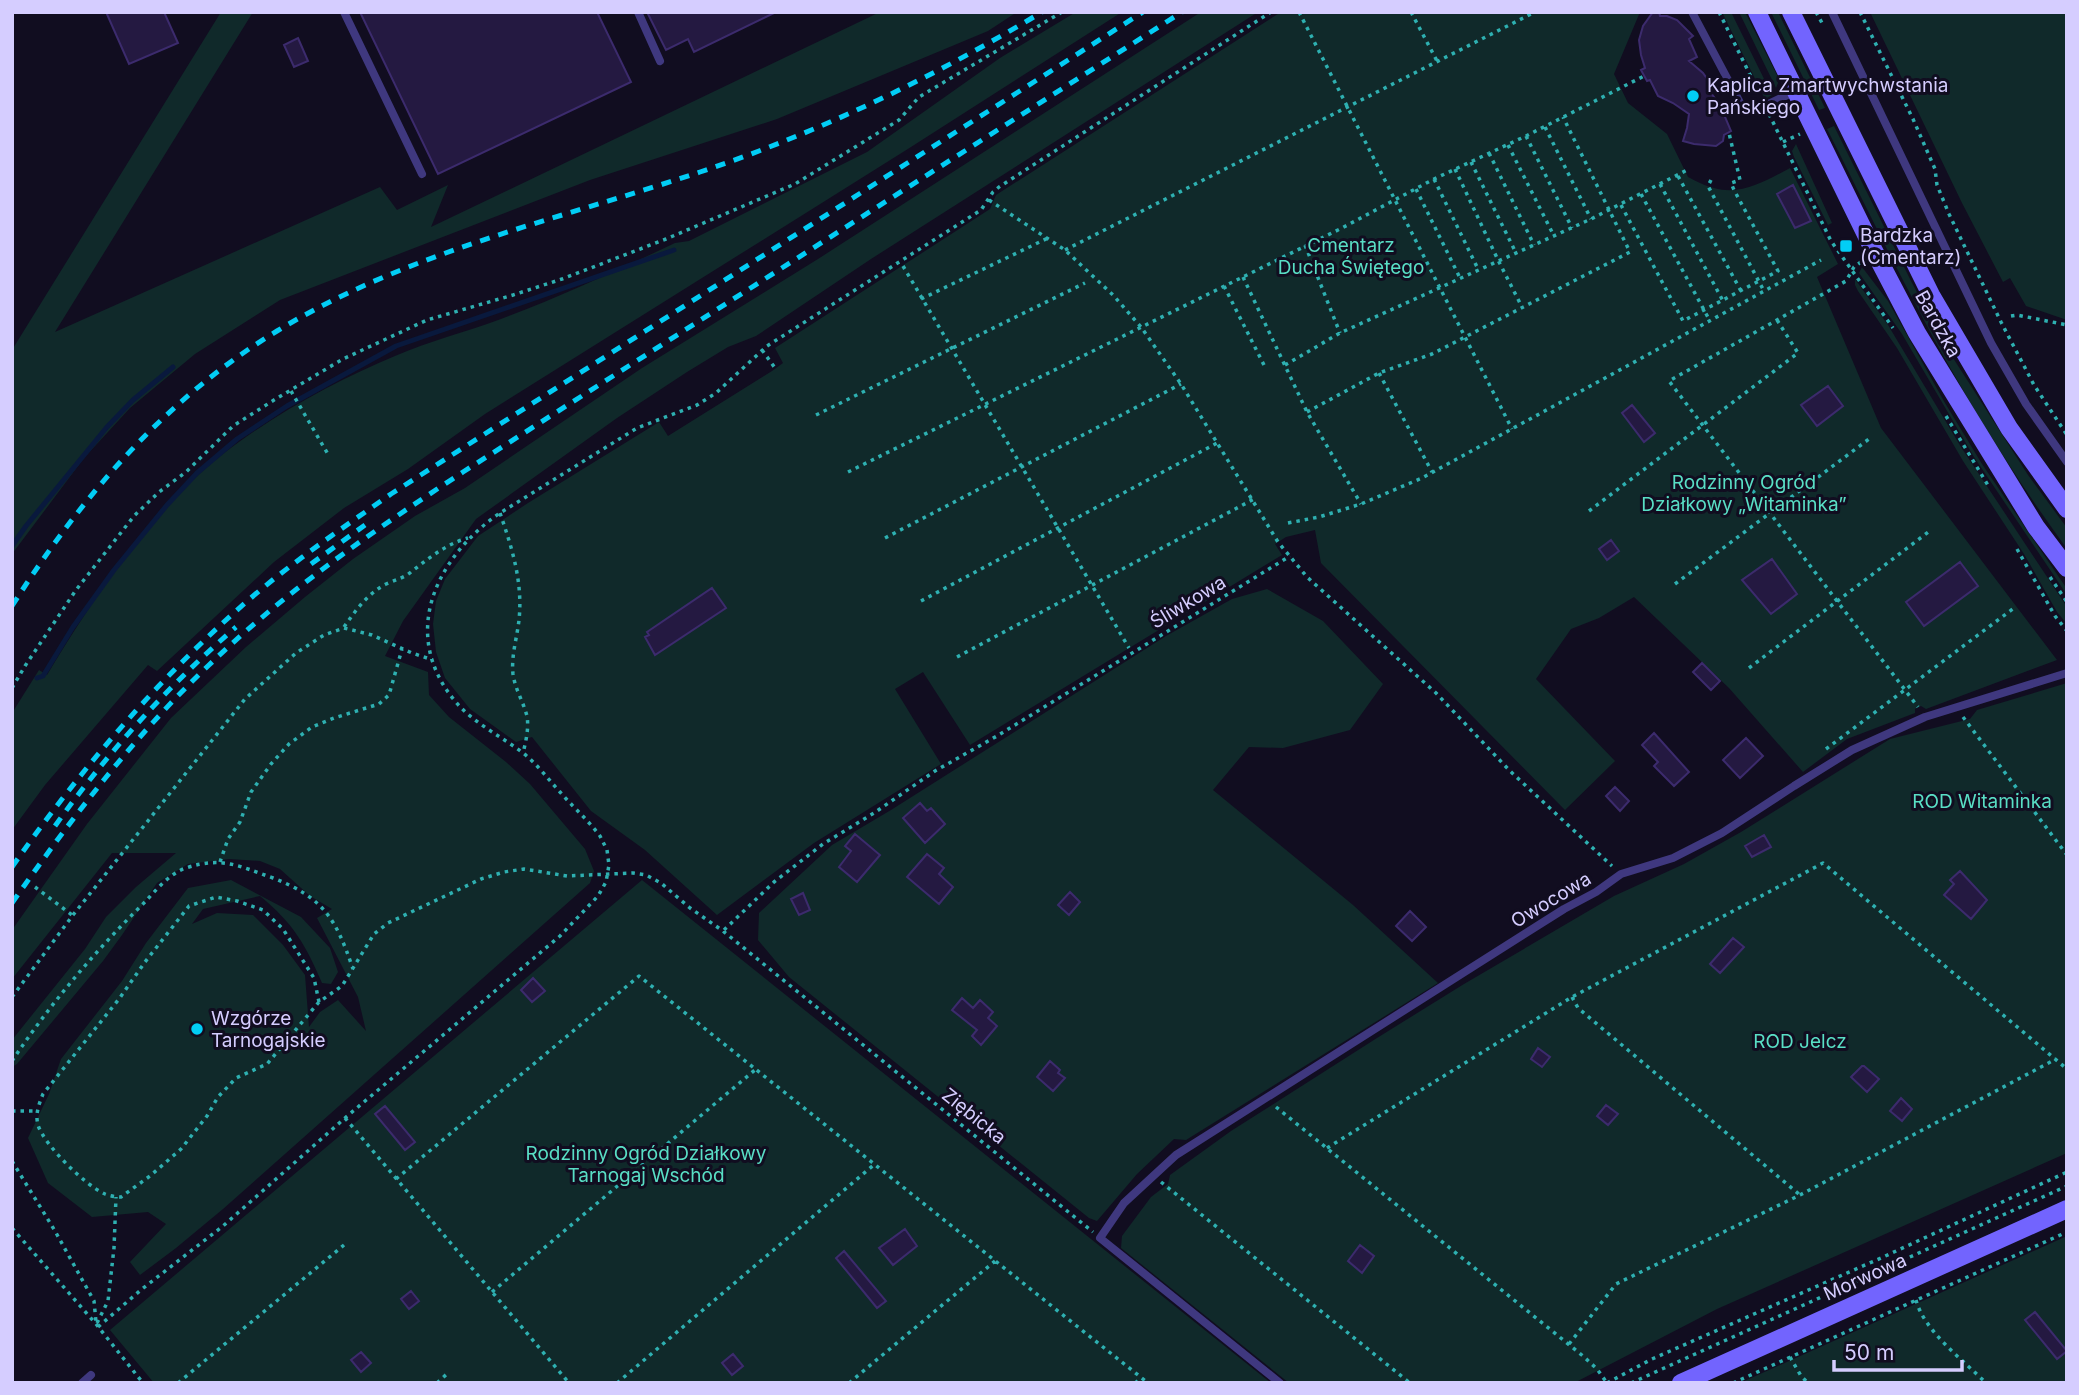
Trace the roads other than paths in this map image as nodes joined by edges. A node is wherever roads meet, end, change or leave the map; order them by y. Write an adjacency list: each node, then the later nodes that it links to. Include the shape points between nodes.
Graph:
1 (344, 12): 9 (lane)
2 (638, 12): 7 (lane)
3 (1692, 12): 8 (lane, via 1744,110)
4 (1757, 12): 8 (main road, Bardzka)
5 (1791, 12): 11 (main road, Bardzka, via 1937,307 2010,428)
6 (1832, 12): 10 (lane, via 1991,343)
7 (660, 61)
8 (1797, 91): 12 (main road, Bardzka, via 1917,333 2036,527)
9 (422, 174)
10 (2067, 462)
11 (2067, 509)
12 (2067, 568)
13 (2067, 673): 17 (lane, Owocowa, via 1924,717 1852,750 1722,833 1673,858 1621,874 1176,1155 1124,1203 1100,1238)
14 (2067, 1209): 18 (main road, Morwowa)
15 (91, 1375): 16 (lane)
16 (82, 1383)
17 (1280, 1383)
18 (1681, 1383)

